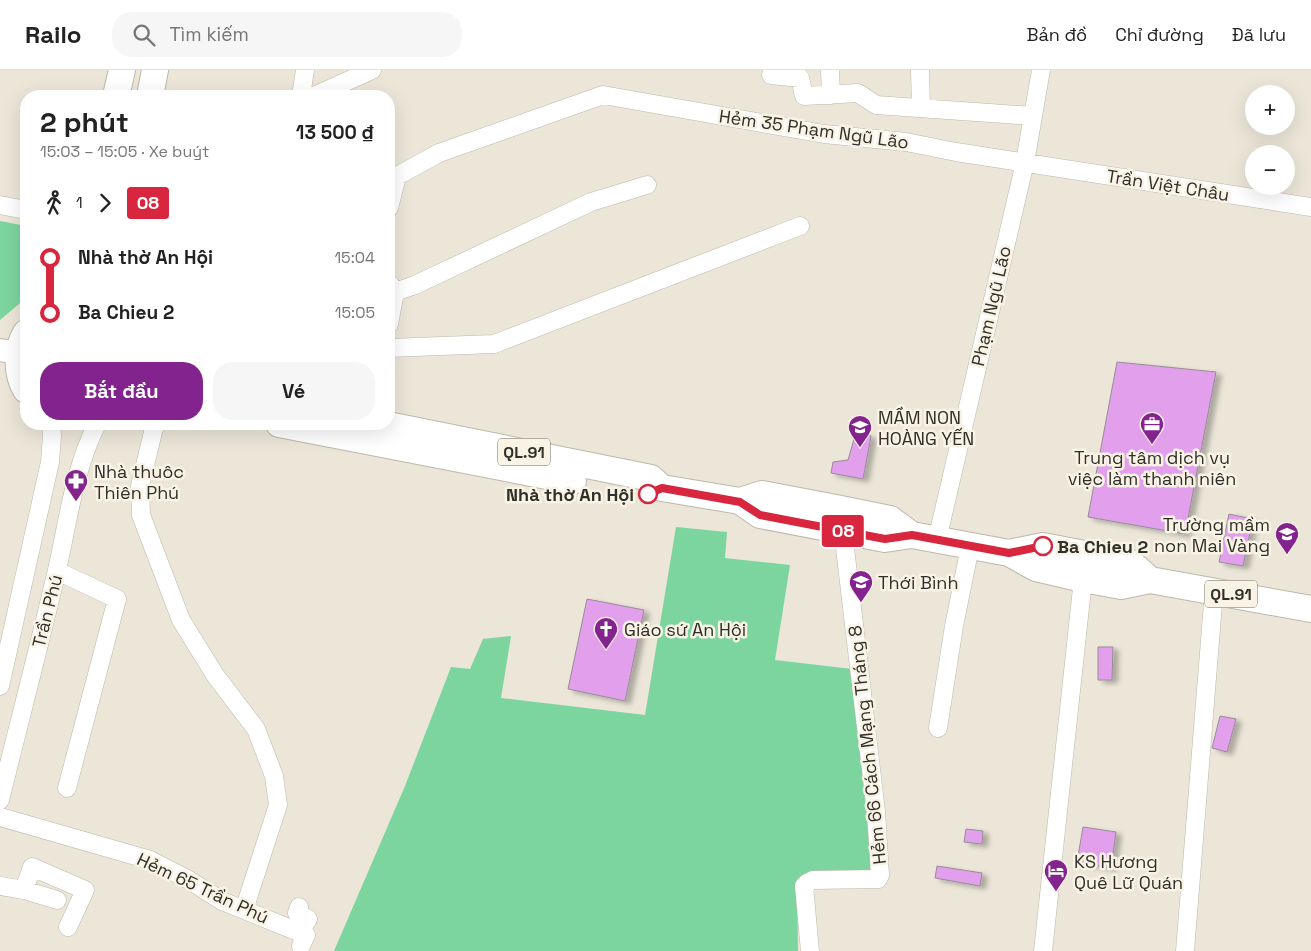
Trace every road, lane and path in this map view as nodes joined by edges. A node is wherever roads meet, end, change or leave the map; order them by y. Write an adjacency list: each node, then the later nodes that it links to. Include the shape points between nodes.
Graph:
1 (122, 70): 9 (highway)
2 (156, 70): 10 (highway)
3 (305, 70): 11 (street)
4 (372, 70): 12 (street)
5 (830, 70): 13 (street)
6 (920, 70): 14 (street)
7 (1041, 70): 15 (street, Phạm Ngũ Lão)
8 (771, 75): 13 (street, via 800,78 804,96)
9 (117, 90)
10 (151, 90)
11 (302, 90)
12 (327, 90)
13 (830, 95): 14 (street, via 858,93 876,105)
14 (921, 108): 15 (street)
15 (1033, 116): 16 (street, Phạm Ngũ Lão)
16 (1025, 162): 17 (street, Hẻm 35 Phạm Ngũ Lão, via 906,142 824,134 603,95 439,153 397,176); 20 (street, Trần Việt Châu); 35 (street, Phạm Ngũ Lão)
17 (395, 184)
18 (647, 185): 23 (street, via 591,202 415,285)
19 (0, 205): 21 (street)
20 (1311, 207)
21 (20, 209)
22 (800, 226): 25 (street, via 494,344)
23 (395, 287)
24 (15, 345): 26 (highway)
25 (395, 348)
26 (20, 374)
27 (395, 426): 32 (highway, QL.91, via 651,478)
28 (52, 430): 43 (street, Trần Phú, via 50,462)
29 (93, 430): 38 (street, Trần Phú, via 81,464)
30 (154, 430): 52 (street, via 140,486 141,515 181,620 215,675 256,730 274,776 278,805)
31 (312, 430): 32 (highway, QL.91, via 645,495)
32 (662, 488): 33 (highway, QL.91)
33 (740, 502): 34 (highway, QL.91, via 760,515); 35 (highway, QL.91, via 762,494 836,508 890,519)
34 (843, 531): 35 (highway, QL.91, via 885,539); 54 (street, Hẻm 66 Cách Mạng Tháng 8, via 876,812 880,875 878,879 813,880 804,886)
35 (925, 538): 36 (highway, QL.91)
36 (970, 547): 37 (highway, QL.91); 44 (street)
37 (1009, 553): 39 (highway, QL.91, via 1036,568); 40 (highway, QL.91, via 1043,546 1131,563)
38 (57, 571): 45 (street, via 117,598); 46 (street, Trần Phú)
39 (1083, 579): 40 (highway, QL.91, via 1121,586); 55 (street)
40 (1150, 580): 41 (highway, QL.91)
41 (1214, 591): 42 (highway, QL.91); 56 (street)
42 (1311, 609)
43 (1, 678)
44 (938, 728)
45 (67, 788)
46 (0, 800)
47 (0, 817): 52 (street, Hẻm 65 Trần Phú, via 150,860)
48 (0, 886): 49 (street)
49 (24, 890): 50 (street); 53 (street, via 32,867 85,890)
50 (57, 900)
51 (299, 907): 52 (street, Hẻm 65 Trần Phú, via 297,914 308,919 300,939)
52 (244, 910)
53 (68, 927)
54 (810, 951)
55 (1043, 951)
56 (1185, 951)

